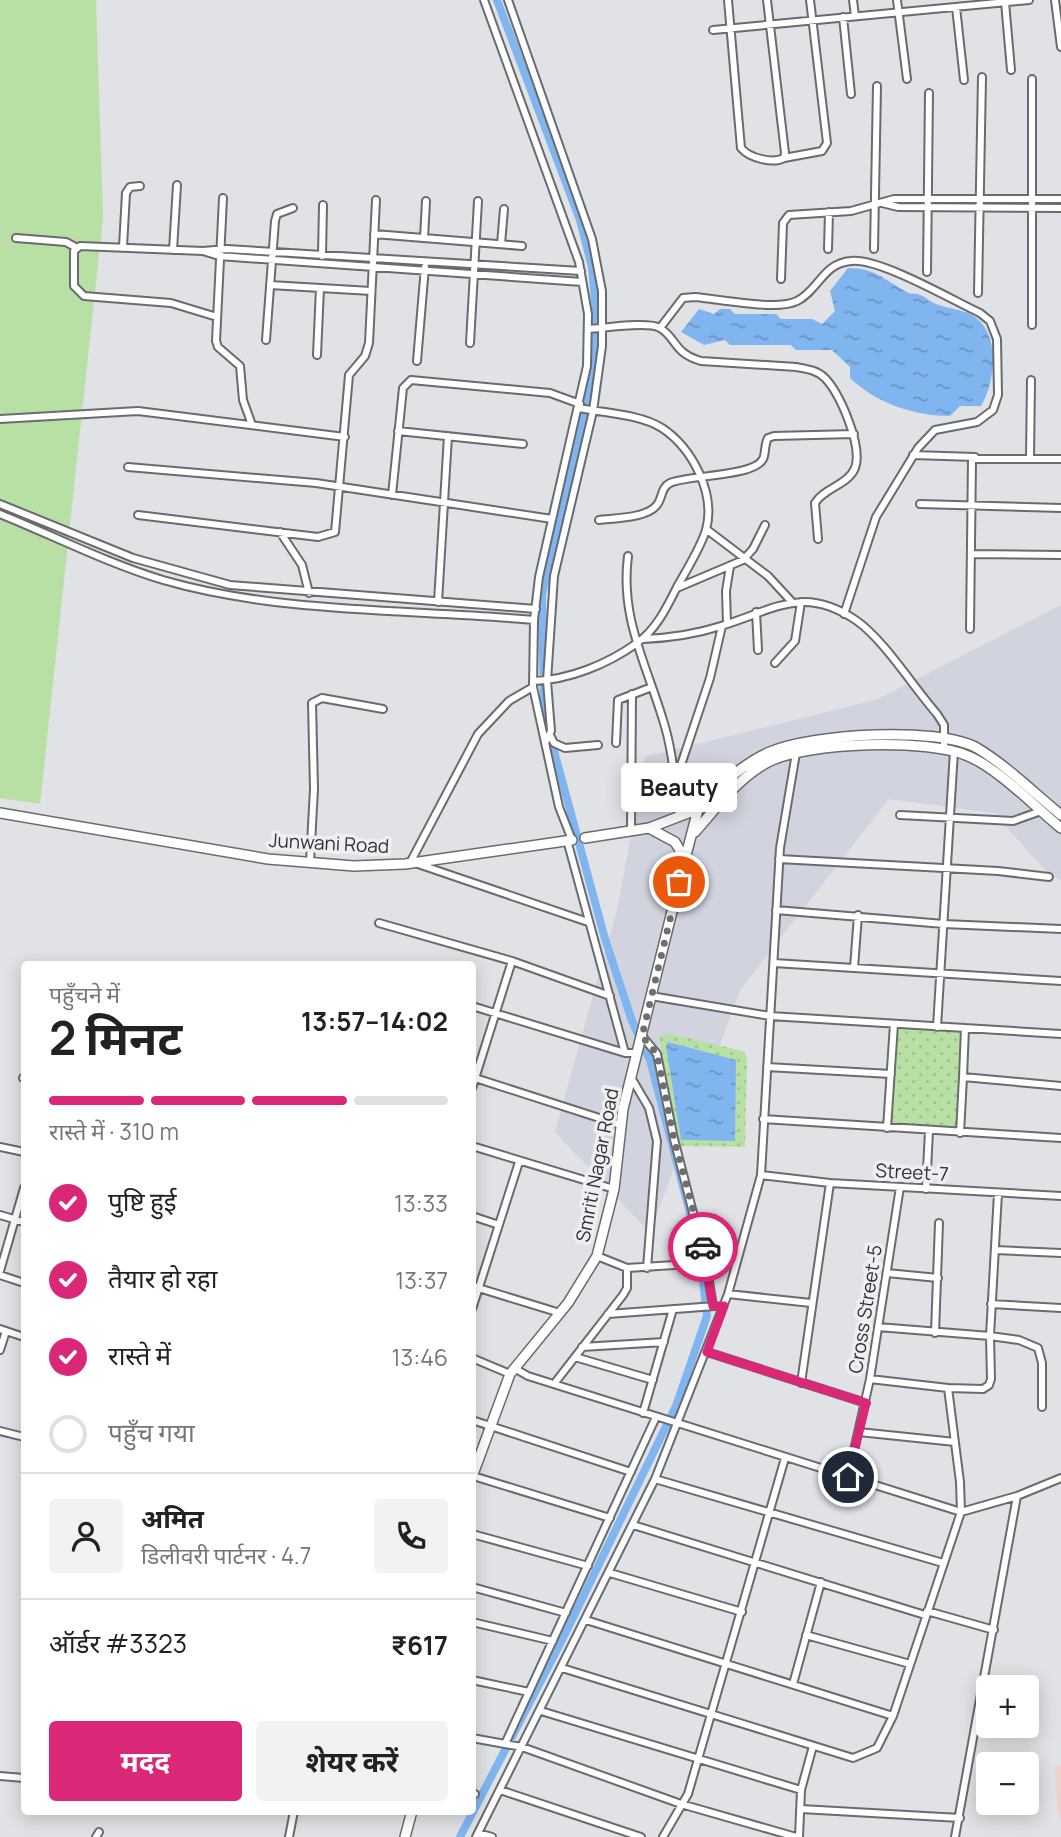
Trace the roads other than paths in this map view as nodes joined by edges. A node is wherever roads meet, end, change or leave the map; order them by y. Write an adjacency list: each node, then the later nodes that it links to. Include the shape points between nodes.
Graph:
1 (484, 0): 68 (street)
2 (508, 0): 78 (street, via 592,239 602,291)
3 (728, 0): 17 (street)
4 (767, 0): 16 (street)
5 (810, 0): 15 (street)
6 (853, 0): 13 (street)
7 (897, 0): 12 (street)
8 (1029, 0): 10 (street)
9 (1055, 0): 19 (street)
10 (1005, 2): 11 (street); 20 (street)
11 (956, 7): 12 (street); 24 (street)
12 (899, 12): 13 (street); 22 (street)
13 (855, 16): 14 (street)
14 (843, 17): 15 (street); 27 (street)
15 (812, 20): 16 (street); 28 (street, via 827,143 822,151)
16 (770, 24): 17 (street); 28 (street)
17 (731, 29): 18 (street); 28 (street, via 741,148 749,156)
18 (713, 30)
19 (1061, 47)
20 (1011, 70)
21 (982, 77): 32 (street)
22 (907, 79)
23 (1032, 79): 34 (street)
24 (964, 80)
25 (877, 86): 39 (street)
26 (929, 93): 33 (street)
27 (851, 94)
28 (784, 158)
29 (177, 185): 58 (street)
30 (141, 186): 54 (street, via 130,187 126,194)
31 (223, 198): 60 (street)
32 (981, 198): 33 (street); 34 (street); 43 (street)
33 (928, 199): 39 (street); 41 (street)
34 (1033, 199): 35 (street); 44 (street)
35 (1061, 199)
36 (376, 200): 48 (street)
37 (426, 201): 50 (street)
38 (478, 201): 51 (street)
39 (879, 204): 41 (street); 47 (street); 57 (street)
40 (323, 205): 61 (street)
41 (928, 207): 43 (street); 69 (street)
42 (293, 208): 59 (street, via 277,214)
43 (981, 208): 44 (street); 75 (street)
44 (1033, 208): 45 (street); 77 (street)
45 (1061, 208)
46 (504, 209): 52 (street)
47 (829, 212): 56 (street); 70 (street, via 796,213 786,218)
48 (374, 234): 50 (street); 62 (street)
49 (16, 238): 55 (street, via 66,242)
50 (424, 238): 51 (street)
51 (476, 242): 52 (street); 67 (street)
52 (501, 244): 53 (street)
53 (522, 246)
54 (123, 247): 55 (street); 58 (street)
55 (76, 248): 76 (street, via 77,292 171,303)
56 (828, 249)
57 (874, 249)
58 (173, 250): 60 (street)
59 (273, 252): 60 (street); 61 (street); 63 (street)
60 (220, 253): 63 (street); 76 (street)
61 (322, 254): 62 (street); 64 (street)
62 (373, 257): 65 (street); 66 (street)
63 (272, 260): 64 (street); 72 (street)
64 (322, 263): 66 (street)
65 (425, 265): 66 (street); 67 (street); 83 (street)
66 (372, 266): 74 (street)
67 (475, 269): 68 (street); 71 (street); 81 (street)
68 (580, 271): 71 (street)
69 (927, 272)
70 (781, 279)
71 (582, 282): 78 (street)
72 (270, 285): 73 (street); 80 (street)
73 (320, 288): 74 (street); 82 (street)
74 (371, 291): 91 (street, via 369,343 349,375)
75 (978, 293)
76 (217, 317): 87 (street, via 216,341 240,366 243,400)
77 (1032, 325)
78 (596, 328): 79 (street); 85 (street); 85 (street, via 587,366)
79 (660, 328): 89 (street, via 677,350 701,361 796,367 819,373); 93 (street, via 684,298 795,302 825,272 849,261 874,264 980,313 990,321 997,339 998,395 993,410 976,422 935,430)
80 (266, 340)
81 (470, 343)
82 (317, 355)
83 (417, 361)
84 (1031, 380): 95 (street)
85 (585, 408): 88 (street, via 550,393 411,380 403,388); 98 (street, via 660,426 686,448); 108 (street); 133 (street)
86 (0, 419): 87 (street, via 138,411)
87 (252, 425): 91 (street)
88 (398, 431): 90 (street); 100 (street)
89 (854, 434): 98 (street, via 774,436 768,438 764,458 757,464); 113 (street, via 855,469 815,503)
90 (448, 436): 92 (street); 101 (street)
91 (345, 437): 99 (street)
92 (523, 444)
93 (913, 455): 94 (street); 126 (street, via 876,517)
94 (975, 457): 95 (street); 104 (street, via 971,463)
95 (1030, 458): 96 (street)
96 (1061, 459)
97 (128, 467): 99 (street)
98 (701, 479): 109 (street, via 667,485 649,511); 111 (street)
99 (341, 487): 100 (street); 112 (street, via 335,532 318,537)
100 (392, 495): 101 (street)
101 (445, 502): 108 (street); 121 (street)
102 (0, 504): 120 (street, via 166,569 230,585)
103 (920, 504): 104 (street)
104 (972, 506): 105 (street); 114 (street)
105 (1061, 508)
106 (0, 514): 127 (street, via 129,568 202,589 340,606)
107 (138, 515): 112 (street)
108 (552, 519): 124 (street)
109 (599, 520)
110 (765, 525): 117 (street)
111 (706, 529): 117 (street); 119 (street)
112 (280, 532): 120 (street, via 302,565)
113 (818, 539)
114 (972, 554): 115 (street); 129 (street)
115 (1061, 555)
116 (628, 556): 130 (street, via 626,604)
117 (743, 560): 118 (street); 122 (street, via 768,576)
118 (730, 566): 119 (street); 128 (street)
119 (677, 588): 130 (street)
120 (309, 593): 121 (street)
121 (438, 602): 124 (street)
122 (792, 602): 123 (street); 125 (street)
123 (801, 602): 126 (street); 132 (street, via 794,641)
124 (536, 609): 127 (street)
125 (756, 612): 128 (street); 131 (street)
126 (844, 614): 142 (street, via 868,631 937,714)
127 (534, 620): 133 (street)
128 (724, 625): 130 (street); 144 (street)
129 (970, 629)
130 (640, 641): 133 (street, via 579,673); 134 (street)
131 (758, 650)
132 (775, 663)
133 (539, 682): 137 (street); 139 (street); 161 (street, via 501,708 478,734)
134 (652, 687): 135 (street); 144 (street)
135 (632, 694): 140 (street, via 618,699); 154 (street)
136 (383, 709): 160 (street, via 322,698 312,703)
137 (551, 737): 139 (street); 141 (street, via 565,748)
138 (876, 741): 142 (main road, Junwani Road); 143 (main road, Junwani Road); 145 (main road, Junwani Road, via 830,738 770,752 700,802)
139 (545, 743): 157 (street)
140 (616, 743)
141 (598, 745)
142 (948, 746): 146 (main road, Junwani Road, via 989,769); 149 (main road, Junwani Road, via 975,747); 151 (street)
143 (796, 753): 155 (main road, Junwani Road, via 769,762 742,782); 159 (street)
144 (675, 782): 150 (street)
145 (696, 810): 150 (main road, Junwani Road); 155 (main road)
146 (1041, 811): 151 (street, via 1013,821); 153 (main road, Junwani Road)
147 (0, 813): 160 (main road, Junwani Road, via 268,859)
148 (901, 815): 151 (street)
149 (1061, 815)
150 (679, 816): 152 (main road, Junwani Road)
151 (948, 817): 162 (street)
152 (649, 828): 154 (main road, Junwani Road); 158 (main road, via 676,842)
153 (1061, 828)
154 (631, 831): 156 (main road, Junwani Road)
155 (695, 832): 158 (main road, Smriti Nagar Road)
156 (585, 838): 157 (street, Junwani Road)
157 (570, 840): 161 (main road, Junwani Road); 166 (street)
158 (685, 859): 176 (main road, Smriti Nagar Road)
159 (779, 859): 162 (street); 164 (street)
160 (310, 862): 161 (main road, Junwani Road, via 354,866)
161 (412, 863): 166 (street)
162 (946, 868): 163 (street); 168 (street)
163 (1049, 877)
164 (776, 910): 165 (street); 171 (street)
165 (858, 915): 168 (street); 172 (street)
166 (588, 922): 175 (street)
167 (379, 923): 170 (street)
168 (944, 924): 169 (street); 173 (street)
169 (1061, 929)
170 (512, 961): 175 (street); 178 (street)
171 (774, 963): 172 (street); 179 (street)
172 (854, 968): 173 (street)
173 (940, 974): 174 (street); 181 (street)
174 (1061, 981)
175 (610, 996): 185 (street)
176 (651, 996): 179 (street); 184 (main road, Smriti Nagar Road)
177 (476, 1007): 178 (street)
178 (496, 1013): 185 (street); 188 (street)
179 (770, 1016): 180 (street); 187 (street)
180 (894, 1024): 181 (street); 189 (street)
181 (937, 1027): 182 (street)
182 (965, 1028): 183 (street); 190 (street)
183 (1061, 1034)
184 (642, 1036): 186 (main road, Smriti Nagar Road); 221 (street, via 657,1054)
185 (625, 1053): 186 (street)
186 (638, 1053): 192 (main road, Smriti Nagar Road)
187 (767, 1067): 189 (street); 194 (street)
188 (476, 1071)
189 (891, 1074): 196 (street)
190 (963, 1077): 193 (street); 198 (street)
191 (476, 1078): 195 (street)
192 (632, 1079): 195 (main road, Smriti Nagar Road); 223 (street, via 649,1108 657,1141)
193 (1061, 1086)
194 (763, 1119): 196 (street); 204 (street)
195 (621, 1125): 207 (main road, Smriti Nagar Road)
196 (887, 1128): 197 (street)
197 (929, 1131): 198 (street); 208 (street)
198 (960, 1133): 199 (street)
199 (1061, 1138)
200 (0, 1147): 202 (street)
201 (476, 1147): 203 (street)
202 (21, 1151)
203 (519, 1162): 207 (street); 217 (street)
204 (761, 1175): 205 (street, Street-7); 229 (street)
205 (830, 1183): 206 (street, Street-7); 230 (street)
206 (900, 1187): 208 (street, Street-7); 225 (street, Cross Street-5)
207 (614, 1189): 220 (main road, Smriti Nagar Road)
208 (926, 1189): 209 (street, Street-7)
209 (998, 1193): 210 (street, Street-7); 218 (street)
210 (1061, 1196)
211 (21, 1200): 214 (street)
212 (0, 1214): 214 (street)
213 (476, 1217): 217 (street)
214 (16, 1219): 215 (street); 224 (street)
215 (21, 1221)
216 (939, 1223): 226 (street)
217 (499, 1225): 228 (street)
218 (995, 1250): 219 (street); 231 (street)
219 (1061, 1253)
220 (597, 1256): 222 (street); 236 (main road, Smriti Nagar Road)
221 (706, 1263): 223 (street); 232 (street)
222 (627, 1268): 223 (street); 237 (street, via 627,1288)
223 (646, 1268)
224 (0, 1273): 227 (street)
225 (887, 1273): 226 (street); 238 (street, Cross Street-5)
226 (938, 1278): 240 (street)
227 (21, 1282)
228 (476, 1287): 236 (street)
229 (728, 1294): 230 (street); 233 (street)
230 (811, 1303): 252 (street)
231 (991, 1304): 234 (street); 242 (street)
232 (713, 1306): 233 (street); 235 (street)
233 (724, 1306): 246 (street)
234 (1061, 1308)
235 (673, 1309): 237 (street); 243 (street)
236 (560, 1313): 249 (main road, Smriti Nagar Road)
237 (608, 1314): 244 (street)
238 (878, 1327): 240 (street); 250 (street, Cross Street-5)
239 (3, 1330): 241 (street); 245 (street)
240 (935, 1333): 242 (street)
241 (21, 1336)
242 (990, 1336): 254 (street, via 989,1385 983,1389); 256 (street, via 1038,1348)
243 (664, 1342): 244 (street); 251 (street)
244 (582, 1347): 247 (street)
245 (0, 1350)
246 (707, 1352): 252 (street); 260 (street)
247 (575, 1357): 251 (street); 253 (street)
248 (476, 1359): 249 (street)
249 (512, 1371): 253 (street); 261 (main road, Smriti Nagar Road)
250 (870, 1379): 254 (street); 255 (street, Cross Street-5)
251 (653, 1380): 257 (street)
252 (800, 1383): 255 (street)
253 (554, 1384): 257 (street)
254 (948, 1388): 265 (street)
255 (866, 1403): 263 (street, Cross Street-5)
256 (1042, 1407)
257 (643, 1413): 258 (street)
258 (656, 1417): 260 (street); 268 (street)
259 (476, 1421): 261 (street)
260 (679, 1424): 266 (street); 272 (street)
261 (491, 1425): 267 (main road, Smriti Nagar Road); 268 (street)
262 (0, 1432): 264 (street)
263 (859, 1432): 265 (street); 269 (street, Cross Street-5)
264 (21, 1436)
265 (956, 1442): 274 (street)
266 (785, 1458): 269 (street); 275 (street)
267 (476, 1468)
268 (631, 1472): 276 (street)
269 (848, 1477): 274 (street)
270 (476, 1478): 276 (street)
271 (1061, 1478): 273 (street)
272 (655, 1479): 275 (street); 277 (street)
273 (1017, 1496): 274 (street); 290 (street)
274 (961, 1511): 280 (street)
275 (769, 1512): 279 (street); 280 (street)
276 (610, 1518): 281 (street)
277 (633, 1525): 279 (street); 282 (street)
278 (476, 1535): 281 (street)
279 (755, 1562): 283 (street); 285 (street)
280 (943, 1563): 287 (street)
281 (588, 1566): 286 (street)
282 (610, 1573): 285 (street); 288 (street)
283 (821, 1582): 287 (street); 291 (street)
284 (476, 1588): 286 (street)
285 (742, 1612): 293 (street)
286 (566, 1613): 292 (street)
287 (926, 1613): 290 (street); 294 (street)
288 (586, 1620): 293 (street); 295 (street)
289 (476, 1623): 292 (street)
290 (994, 1630): 315 (street)
291 (806, 1636): 294 (street); 297 (street)
292 (553, 1641): 298 (street)
293 (727, 1663): 297 (street); 300 (street)
294 (909, 1664): 301 (street)
295 (562, 1668): 299 (street); 300 (street)
296 (476, 1681): 298 (street)
297 (793, 1684): 301 (street)
298 (529, 1692): 303 (street)
299 (541, 1710): 305 (street); 306 (street)
300 (713, 1713): 304 (street); 306 (street)
301 (893, 1716): 304 (street, via 877,1748 853,1759)
302 (476, 1739): 303 (street)
303 (505, 1744): 305 (street)
304 (813, 1746): 310 (street)
305 (522, 1747): 309 (street); 311 (street)
306 (698, 1760): 310 (street); 311 (street)
307 (0, 1776): 308 (street)
308 (21, 1778)
309 (500, 1790): 316 (street); 320 (street)
310 (802, 1790): 312 (street)
311 (681, 1804): 321 (street); 322 (street)
312 (801, 1809): 315 (street); 322 (street)
313 (293, 1815): 317 (street)
314 (411, 1815): 318 (main road)
315 (960, 1818): 323 (street)
316 (477, 1835): 319 (street)
317 (289, 1837)
318 (405, 1837)
319 (492, 1837)
320 (640, 1837)
321 (663, 1837)
322 (798, 1837)
323 (956, 1837)

